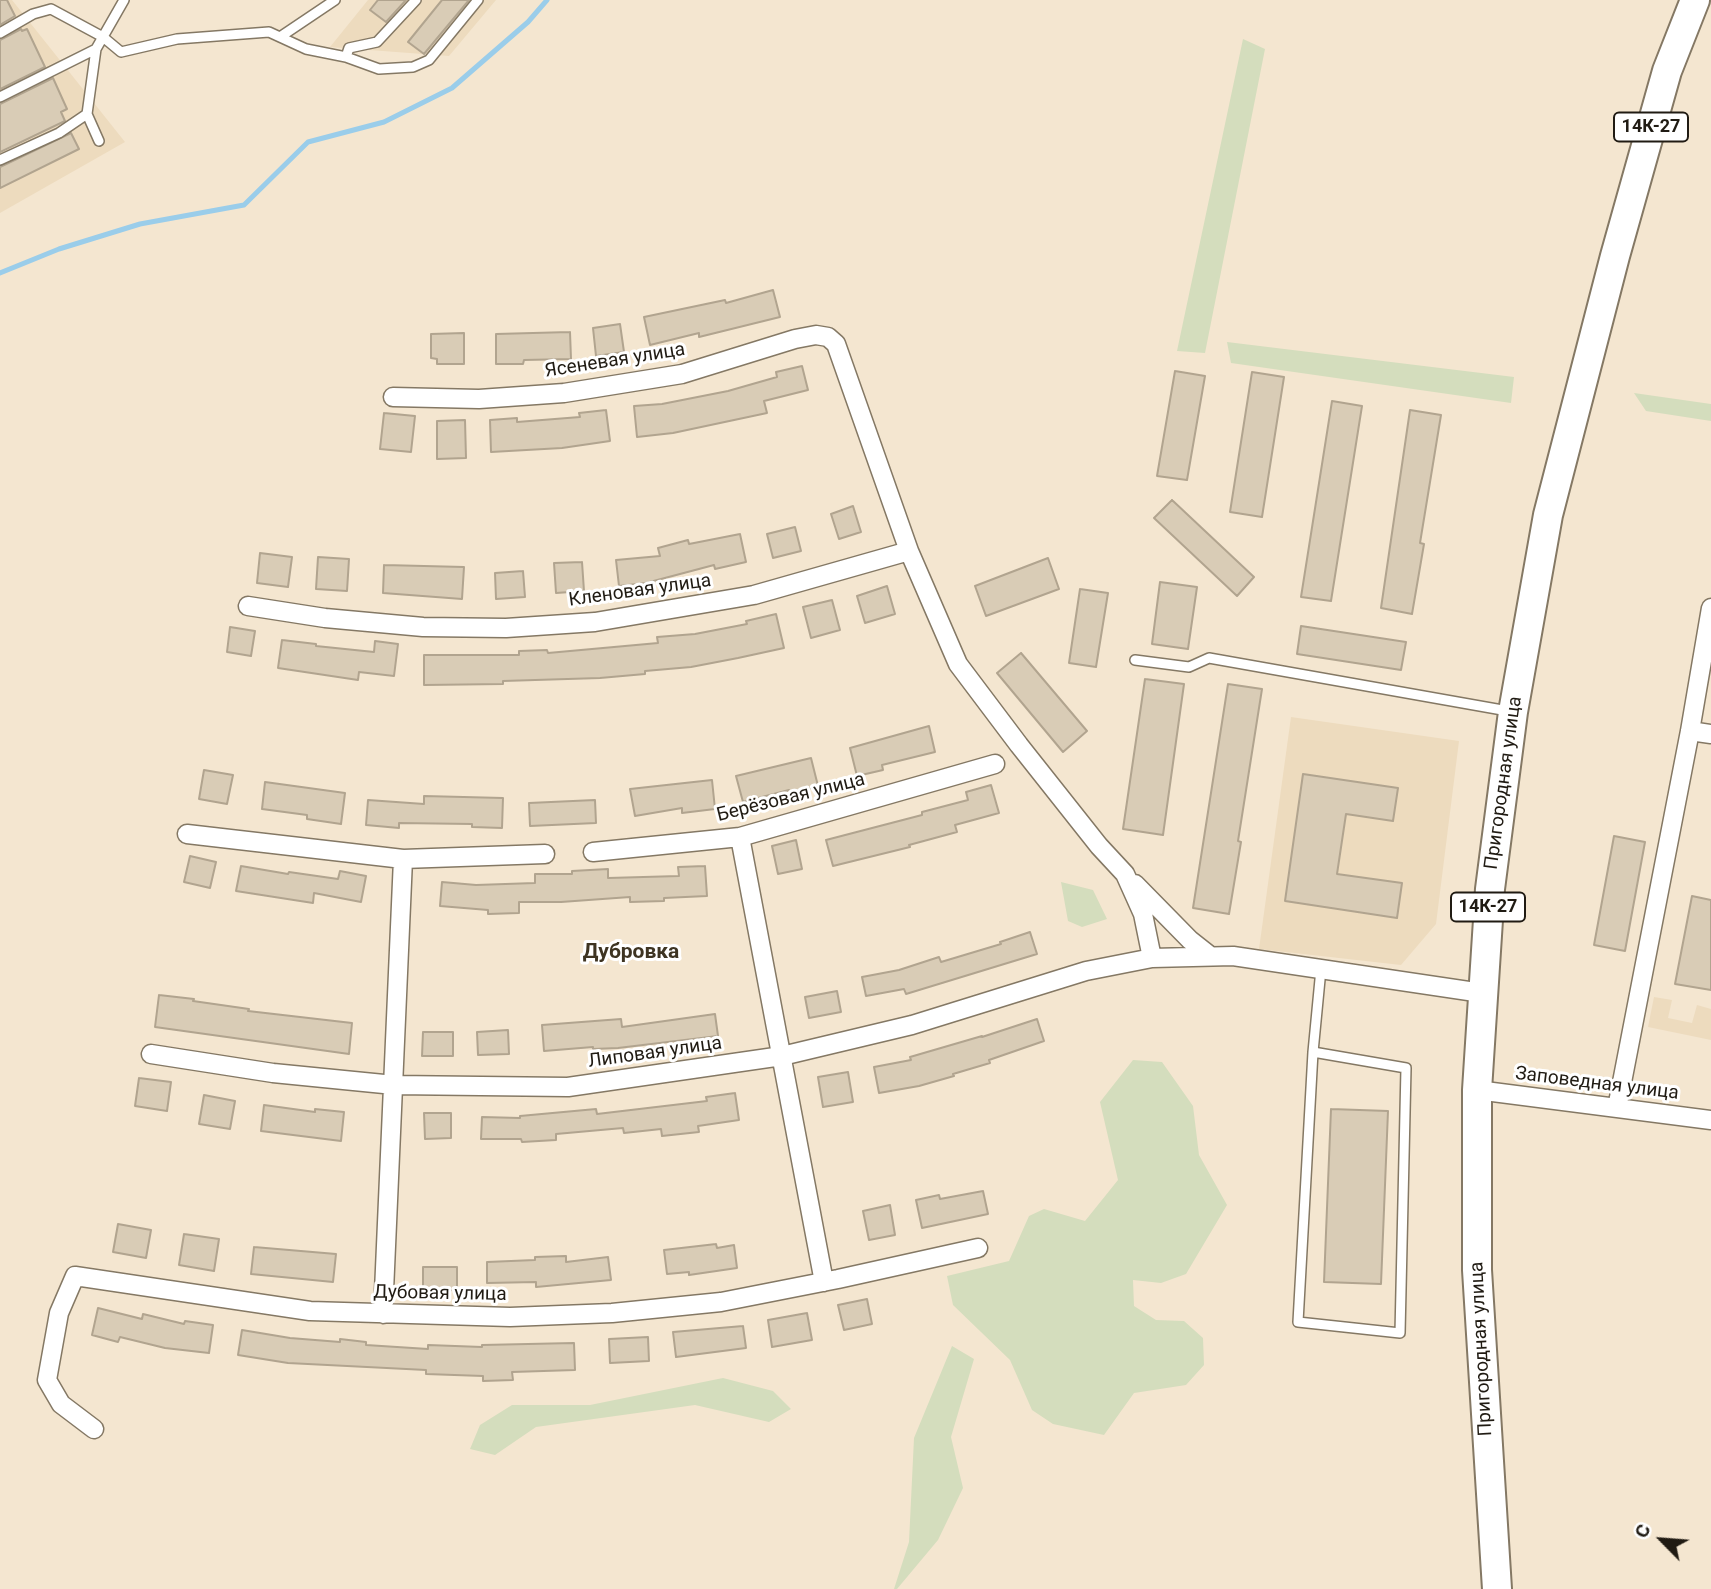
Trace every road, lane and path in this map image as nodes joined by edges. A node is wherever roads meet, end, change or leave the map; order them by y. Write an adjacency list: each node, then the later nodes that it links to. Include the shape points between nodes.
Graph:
1 (124, 0): 7 (lane)
2 (335, 0): 8 (lane)
3 (416, 0): 10 (lane, via 377,42 349,48)
4 (478, 0): 10 (lane, via 429,60 413,67 379,69)
5 (1695, 0): 20 (main road, Пригородная улица / 14К-27, via 1667,71 1548,515)
6 (0, 33): 7 (lane, via 33,13 51,9)
7 (103, 37): 8 (lane, via 121,52 177,39 269,32); 9 (lane)
8 (280, 37): 10 (lane, via 306,49)
9 (96, 49): 11 (lane); 12 (lane)
10 (346, 57)
11 (0, 97)
12 (87, 114): 13 (lane); 14 (lane, via 59,133)
13 (99, 141)
14 (0, 160)
15 (393, 397): 16 (street, Ясеневая улица, via 479,399 564,393 682,374 795,340 828,337 836,344)
16 (909, 551): 17 (street, Кленовая улица, via 754,595 595,622 506,628 423,626); 29 (street, via 958,664)
17 (248, 606)
18 (1711, 608): 21 (street)
19 (1135, 660): 20 (lane, via 1189,667 1209,658)
20 (1513, 712): 33 (main road, Пригородная улица / 14К-27, via 1490,888)
21 (1690, 731): 22 (street); 39 (street)
22 (1711, 734)
23 (995, 764): 25 (street, Берёзовая улица)
24 (187, 834): 28 (street)
25 (740, 837): 26 (street, Берёзовая улица); 36 (street)
26 (593, 852)
27 (545, 854): 28 (street)
28 (403, 859): 37 (street)
29 (1125, 874): 30 (street); 31 (street, via 1143,914)
30 (1209, 955): 31 (street, Липовая улица); 32 (street, Липовая улица)
31 (1152, 958): 36 (street, Липовая улица, via 1086,971 912,1025)
32 (1321, 969): 33 (street, Липовая улица); 34 (lane)
33 (1482, 993): 38 (main road, Пригородная улица / 14К-27)
34 (1313, 1052): 34 (lane, via 1406,1068 1399,1333 1298,1322)
35 (151, 1054): 37 (street, Липовая улица)
36 (782, 1056): 37 (street, Липовая улица, via 568,1087); 42 (street)
37 (394, 1085): 43 (street)
38 (1477, 1090): 39 (street, Заповедная улица); 45 (main road, Пригородная улица / 14К-27, via 1477,1270)
39 (1617, 1108): 40 (street, Заповедная улица)
40 (1711, 1120)
41 (978, 1248): 42 (street, Дубовая улица)
42 (824, 1282): 43 (street, Дубовая улица, via 721,1302 612,1313 510,1317)
43 (383, 1314): 44 (street, Дубовая улица, via 310,1311 75,1276 59,1313 47,1380 61,1404)
44 (94, 1429)
45 (1497, 1589)

